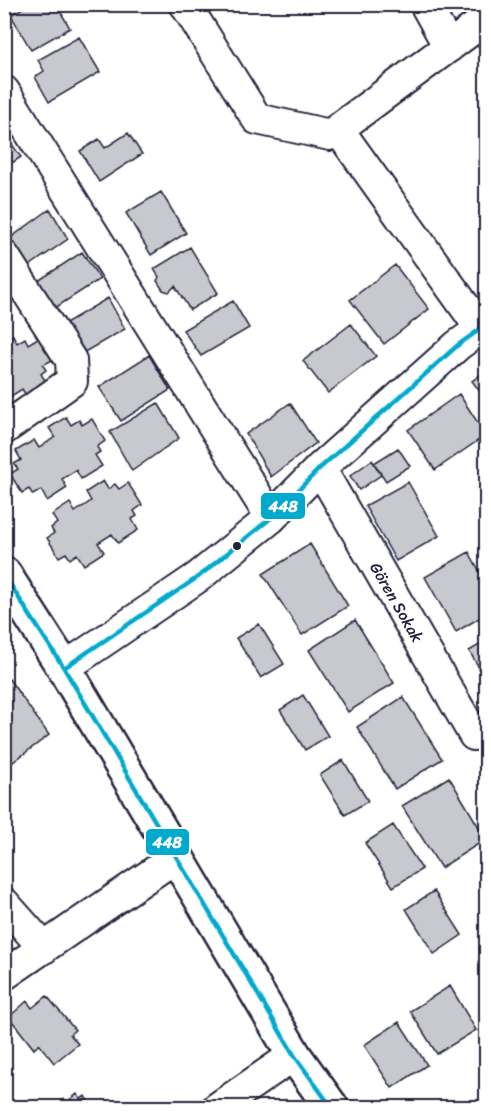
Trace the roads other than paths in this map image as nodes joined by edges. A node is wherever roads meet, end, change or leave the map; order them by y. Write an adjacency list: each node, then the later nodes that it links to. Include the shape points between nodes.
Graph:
1 (425, 4): 4 (street)
2 (192, 7): 6 (street, via 257,119 330,135)
3 (486, 18): 4 (street)
4 (449, 46): 6 (street)
5 (4, 91): 11 (street)
6 (338, 129): 8 (street)
7 (4, 256): 9 (street, via 71,360 72,381)
8 (484, 327): 10 (street, via 458,345)
9 (4, 429)
10 (320, 468): 11 (street); 14 (street, Gören Sokak)
11 (271, 518): 13 (street, via 198,577)
12 (4, 574): 13 (main road)
13 (64, 668): 15 (main road)
14 (482, 740)
15 (176, 857): 17 (street); 19 (main road)
16 (4, 903): 17 (street)
17 (44, 948): 18 (street)
18 (4, 975)
19 (294, 1055): 20 (street); 21 (main road)
20 (217, 1107)
21 (332, 1107)

